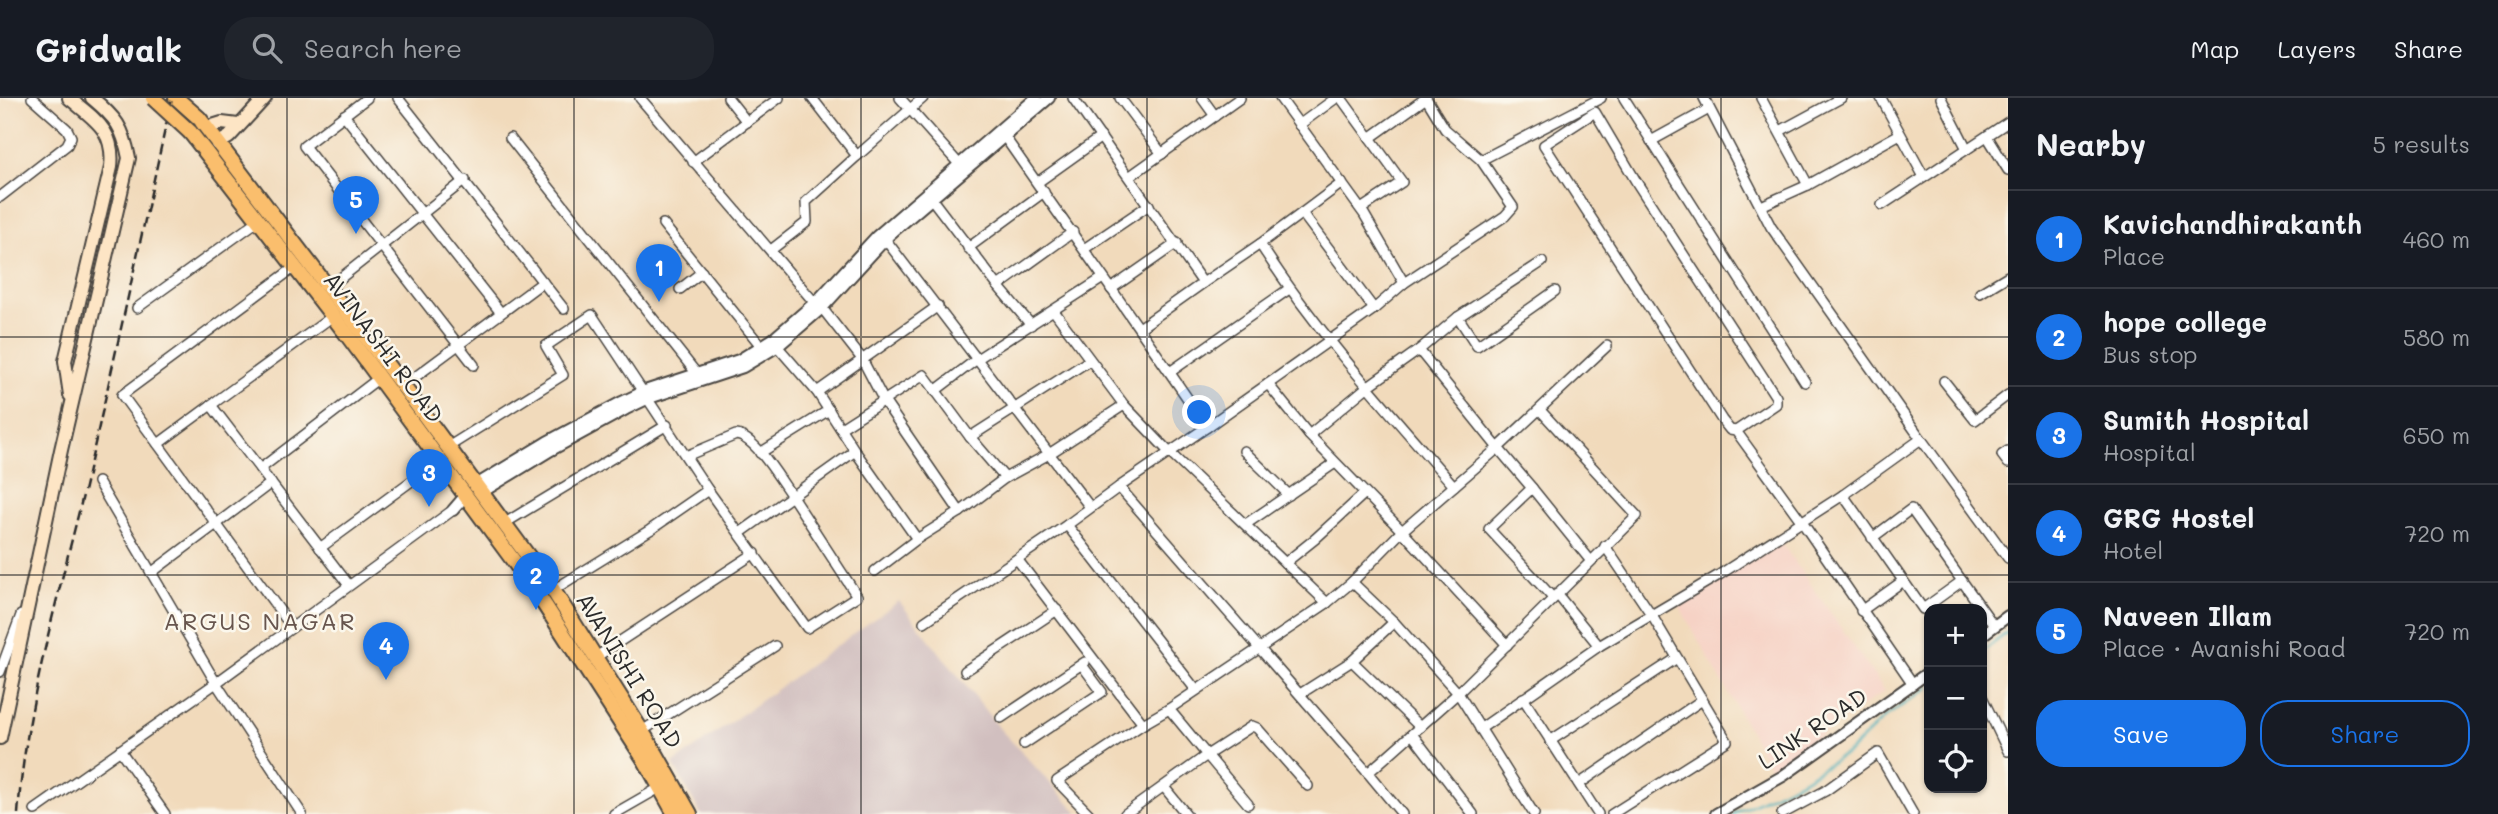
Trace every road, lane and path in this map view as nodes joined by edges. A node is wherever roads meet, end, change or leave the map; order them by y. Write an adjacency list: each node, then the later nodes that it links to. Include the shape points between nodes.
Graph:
1 (32, 98): 62 (street, via 71,137 67,145)
2 (69, 98): 130 (main road, via 104,128 113,151 65,361)
3 (92, 98): 130 (main road, via 122,128 129,158)
4 (153, 98): 70 (main road, AVINASHI ROAD, bridge, via 190,132)
5 (176, 98): 36 (main road)
6 (265, 98): 37 (main road)
7 (367, 98): 32 (street)
8 (398, 98): 57 (street)
9 (640, 98): 52 (street)
10 (728, 98): 34 (street)
11 (779, 98): 34 (street)
12 (811, 98): 50 (street)
13 (901, 98): 31 (street)
14 (923, 98): 31 (street)
15 (1049, 98): 40 (street)
16 (1073, 98): 43 (street)
17 (1120, 98): 49 (street)
18 (1202, 98): 33 (street)
19 (1240, 98): 33 (street)
20 (1280, 98): 38 (street)
21 (1339, 98): 38 (street); 45 (street)
22 (1601, 98): 51 (street)
23 (1624, 98): 46 (street)
24 (1704, 98): 30 (street)
25 (1761, 98): 39 (street)
26 (1841, 98): 39 (street)
27 (1881, 98): 41 (street)
28 (1941, 98): 48 (street)
29 (1032, 99): 40 (street)
30 (1709, 109): 46 (street); 66 (street)
31 (910, 110): 50 (street); 53 (street)
32 (344, 115): 69 (street); 76 (street, via 304,146)
33 (1215, 116): 49 (street)
34 (747, 122): 52 (street)
35 (2008, 122): 42 (street)
36 (202, 123): 37 (main road); 47 (main road, AVANISHI ROAD)
37 (238, 125): 47 (main road)
38 (1299, 125): 59 (street)
39 (1780, 131): 60 (street)
40 (1002, 133): 53 (street); 58 (street); 63 (street)
41 (1900, 134): 56 (street); 60 (street)
42 (1987, 136): 48 (street); 54 (street)
43 (1101, 137): 55 (street); 58 (street)
44 (510, 138): 118 (street)
45 (1370, 138): 51 (street, via 1426,98 1445,129); 67 (street, via 1402,182)
46 (1651, 141): 121 (street)
47 (217, 144): 81 (main road, AVANISHI ROAD)
48 (1967, 149): 56 (street)
49 (1162, 154): 55 (street)
50 (858, 156): 79 (street, via 806,202 807,222)
51 (1481, 160): 87 (street, via 1513,207)
52 (693, 162): 79 (street)
53 (958, 164): 95 (street, via 877,236)
54 (2008, 170)
55 (1129, 177): 64 (street)
56 (1924, 177): 65 (street)
57 (465, 180): 69 (street); 85 (street)
58 (1038, 182): 61 (street)
59 (1342, 183): 67 (street); 68 (street)
60 (1808, 185): 66 (street)
61 (1044, 192): 72 (street); 77 (street)
62 (0, 197)
63 (930, 198): 73 (street); 77 (street)
64 (1149, 205): 74 (street); 78 (street)
65 (1882, 205)
66 (1761, 206): 142 (street, via 1771,227)
67 (1361, 209): 87 (street)
68 (1302, 213): 75 (street); 99 (street)
69 (422, 214): 76 (street); 101 (street)
70 (259, 220): 81 (main road, AVINASHI ROAD); 97 (street)
71 (663, 224): 82 (street)
72 (1073, 232): 78 (street); 88 (street)
73 (885, 239): 95 (street); 96 (street)
74 (1177, 243): 86 (street); 91 (street)
75 (1260, 244): 86 (street); 92 (street)
76 (383, 245): 89 (street); 108 (street)
77 (968, 248): 88 (street)
78 (1084, 249): 84 (street)
79 (771, 250): 95 (street)
80 (1542, 262): 103 (street)
81 (303, 270): 89 (main road, AVANISHI ROAD); 102 (main road, AVINASHI ROAD); 143 (street, via 122,395)
82 (702, 272): 90 (street); 109 (street)
83 (2008, 276): 94 (street)
84 (1103, 278): 91 (street); 100 (street)
85 (543, 282): 98 (street); 101 (street)
86 (1202, 283): 105 (street)
87 (1404, 283): 99 (street)
88 (998, 286): 104 (street)
89 (328, 288): 106 (main road, AVANISHI ROAD)
90 (680, 289)
91 (1111, 289): 105 (street)
92 (1289, 289): 107 (street); 117 (street)
93 (1555, 291): 103 (street, via 1477,346)
94 (1980, 293)
95 (818, 305): 109 (street); 110 (street); 113 (street)
96 (937, 306): 113 (street); 114 (street)
97 (137, 308)
98 (564, 309)
99 (1374, 309): 107 (street)
100 (1054, 311): 104 (street); 115 (street)
101 (501, 313): 108 (street)
102 (333, 316): 106 (main road, AVINASHI ROAD); 131 (street)
103 (1458, 317): 112 (street)
104 (1031, 325): 114 (street)
105 (1141, 327): 117 (street)
106 (350, 328): 119 (main road, AVINASHI ROAD); 123 (main road, AVANISHI ROAD)
107 (1328, 341): 122 (street); 124 (street)
108 (458, 345): 116 (street); 123 (street)
109 (761, 346): 118 (street, via 739,360)
110 (777, 346): 126 (street); 127 (street, via 743,367)
111 (1606, 346): 135 (street)
112 (1419, 350): 124 (street); 145 (street)
113 (862, 359): 126 (street); 129 (street)
114 (977, 359): 125 (street); 133 (street)
115 (1090, 360): 132 (street); 133 (street)
116 (474, 365)
117 (1170, 372): 137 (street)
118 (697, 374): 127 (street)
119 (379, 378): 155 (street); 164 (main road, AVINASHI ROAD)
120 (1944, 381): 128 (street, via 1975,420)
121 (1805, 382)
122 (1268, 384): 137 (street); 140 (street)
123 (403, 386): 144 (main road, AVANISHI ROAD)
124 (1367, 387): 140 (street); 160 (street)
125 (935, 391): 129 (street, via 924,376); 141 (street)
126 (817, 392): 134 (street)
127 (646, 395): 136 (street); 144 (street, via 592,314 546,346 562,375); 164 (street, via 547,442)
128 (2008, 395)
129 (884, 401): 138 (street); 171 (street)
130 (72, 402): 194 (main road)
131 (211, 405): 143 (street); 155 (street)
132 (1124, 405): 150 (street); 151 (street)
133 (1014, 409): 141 (street); 151 (street)
134 (829, 410): 138 (street); 149 (street)
135 (1540, 410): 145 (street); 181 (street, via 1636,516)
136 (667, 425): 152 (street); 173 (street)
137 (1207, 427): 150 (street)
138 (841, 428): 146 (street)
139 (1736, 431): 139 (street, via 1722,420 1544,145 1595,112 1776,397 1776,404); 172 (street)
140 (1309, 435): 153 (street)
141 (970, 437): 157 (street)
142 (1921, 439): 167 (street); 184 (street)
143 (158, 444): 175 (street)
144 (448, 447): 164 (main road, AVANISHI ROAD)
145 (1498, 447): 160 (street); 162 (street)
146 (855, 451): 168 (street); 180 (street)
147 (1244, 451): 166 (street)
148 (2008, 451): 154 (street, via 2003,455)
149 (760, 453): 152 (street, via 736,435); 168 (street)
150 (1170, 453): 161 (street); 174 (street)
151 (1049, 454): 157 (street); 169 (street)
152 (687, 456): 163 (street)
153 (1335, 463): 165 (street); 166 (street)
154 (2008, 463)
155 (260, 469): 159 (street)
156 (425, 471): 182 (street)
157 (1005, 478): 171 (street)
158 (98, 482): 189 (street)
159 (271, 484): 175 (street); 182 (street)
160 (1454, 486): 177 (street)
161 (1119, 487): 169 (street); 211 (street)
162 (1532, 488): 186 (street); 196 (street, via 1489,529)
163 (708, 490): 178 (street); 195 (street)
164 (473, 494): 170 (street); 173 (main road, AVANISHI ROAD); 207 (main road, AVINASHI ROAD, via 535,590)
165 (1364, 494): 177 (street); 187 (street)
166 (1289, 495): 174 (street)
167 (1843, 495): 172 (street); 179 (street)
168 (792, 496): 178 (street); 183 (street, via 857,596 807,628)
169 (1090, 507): 176 (street)
170 (453, 510): 193 (street)
171 (960, 512): 180 (street)
172 (1802, 522): 199 (street); 200 (street)
173 (505, 523): 195 (main road, AVANISHI ROAD)
174 (1246, 524): 187 (street)
175 (217, 525): 189 (street); 204 (street)
176 (1067, 525): 185 (street); 222 (street)
177 (1402, 531): 192 (street); 208 (street)
178 (740, 533): 183 (street)
179 (1872, 538): 190 (street); 191 (street, via 1911,509)
180 (917, 539): 188 (street)
181 (1605, 545): 186 (street); 200 (street)
182 (320, 548): 193 (street)
183 (755, 554): 212 (street)
184 (2008, 558)
185 (1017, 559): 198 (street); 202 (street)
186 (1590, 560): 196 (street)
187 (1285, 563): 197 (street)
188 (875, 571)
189 (151, 573): 220 (street)
190 (1903, 581): 191 (street, via 1923,609); 199 (street)
191 (1962, 581): 205 (street)
192 (1352, 582): 197 (street); 203 (street)
193 (348, 584): 204 (street)
194 (31, 588): 218 (street); 233 (main road)
195 (553, 590): 207 (main road, AVANISHI ROAD)
196 (1555, 596): 208 (street); 210 (street)
197 (1327, 603): 211 (street)
198 (1056, 610): 213 (street); 217 (street)
199 (1861, 611): 221 (street)
200 (1651, 614): 210 (street); 214 (street)
201 (2008, 616): 205 (street)
202 (924, 622)
203 (1394, 622): 215 (street); 223 (street)
204 (292, 626): 220 (street)
205 (1994, 626): 206 (street)
206 (1987, 631)
207 (577, 641): 212 (main road, AVANISHI ROAD); 244 (main road, AVINASHI ROAD)
208 (1507, 645): 223 (street)
209 (775, 646): 234 (street)
210 (1599, 646): 225 (street)
211 (1259, 647): 222 (street); 224 (street)
212 (596, 657): 234 (main road, AVANISHI ROAD)
213 (1092, 657): 216 (street); 230 (street)
214 (1677, 658): 226 (street); 236 (street)
215 (1352, 661): 224 (street); 231 (street)
216 (1082, 664): 229 (street); 237 (street, via 1102,692)
217 (965, 671)
218 (0, 672)
219 (1924, 676): 221 (street, LINK ROAD)
220 (216, 683): 238 (street); 249 (street)
221 (1913, 684): 261 (street, LINK ROAD, via 1783,776)
222 (1196, 690): 228 (street)
223 (1458, 693): 231 (street); 232 (street)
224 (1300, 694): 241 (street)
225 (1522, 698): 232 (street); 236 (street)
226 (1702, 700): 242 (street); 260 (street, via 1727,741)
227 (1987, 707): 239 (street)
228 (1169, 709): 230 (street); 240 (street)
229 (1001, 718)
230 (1143, 724): 253 (street, via 1057,781)
231 (1420, 727): 235 (street)
232 (1479, 729): 258 (street)
233 (1, 731)
234 (642, 731): 252 (main road, AVANISHI ROAD)
235 (1412, 734): 241 (street); 257 (street)
236 (1550, 741): 242 (street)
237 (1024, 744)
238 (120, 750): 247 (street); 248 (street)
239 (2008, 751)
240 (1207, 755): 243 (street, via 1252,726); 245 (street); 246 (street)
241 (1368, 773): 256 (street)
242 (1579, 784): 259 (street)
243 (1308, 786)
244 (661, 787): 250 (street); 251 (main road, AVINASHI ROAD)
245 (1164, 787): 254 (street); 255 (street)
246 (1248, 804)
247 (35, 810)
248 (164, 814)
249 (302, 814)
250 (614, 814)
251 (675, 814)
252 (690, 814)
253 (1089, 814)
254 (1125, 814)
255 (1186, 814)
256 (1402, 814)
257 (1473, 814)
258 (1534, 814)
259 (1598, 814)
260 (1612, 814)
261 (1716, 814)
262 (1782, 814): 263 (street, via 1825,792 1878,753)
263 (1913, 814)

